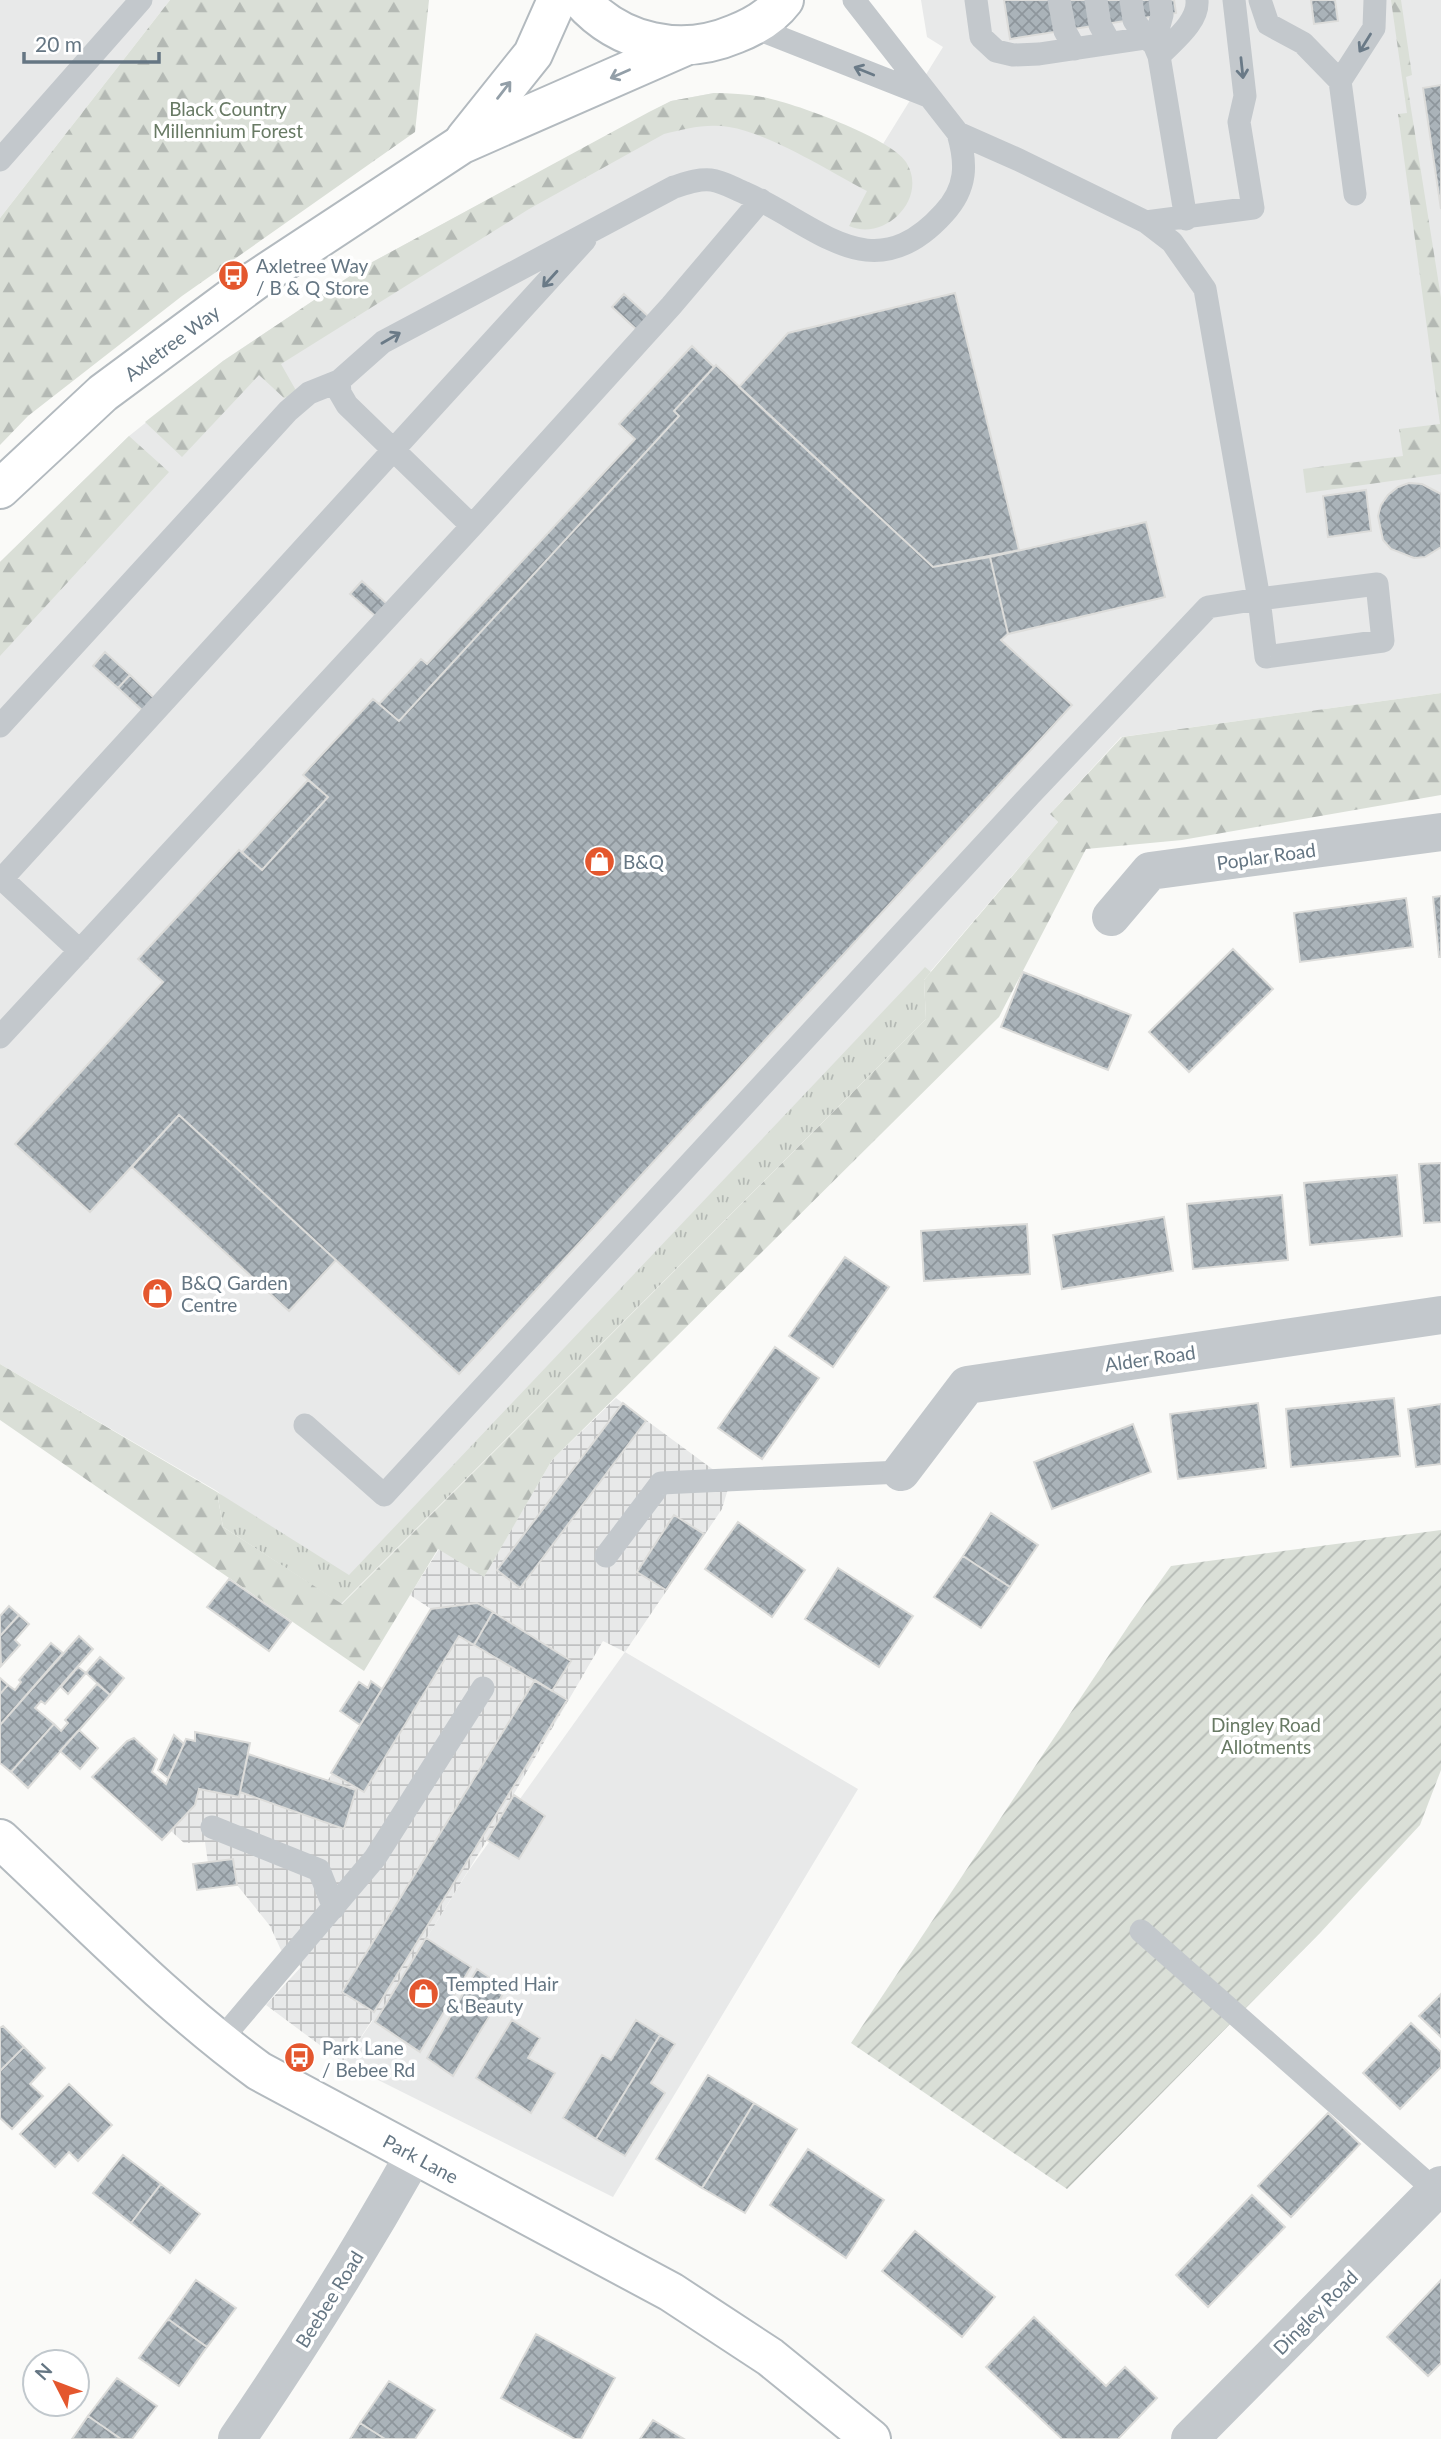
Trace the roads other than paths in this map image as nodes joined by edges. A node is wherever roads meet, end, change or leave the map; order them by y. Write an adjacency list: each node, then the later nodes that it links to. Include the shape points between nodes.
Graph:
1 (141, 0): 24 (lane)
2 (557, 0): 23 (street, Axletree Way, one-way to 2, via 533,54)
3 (581, 0): 18 (street, via 596,17 637,39)
4 (784, 0): 15 (street)
5 (854, 0): 21 (lane)
6 (976, 0): 19 (lane, via 981,37 996,51 1013,55)
7 (1059, 0): 19 (lane, via 1065,31)
8 (1096, 0): 16 (lane, via 1100,25)
9 (1131, 0): 17 (lane, via 1134,20)
10 (1160, 0): 17 (lane, via 1162,15)
11 (1197, 0): 17 (lane, via 1198,10 1191,22)
12 (1234, 0): 27 (lane, one-way to 27, via 1245,96 1239,122 1253,208)
13 (1260, 0): 20 (lane, via 1268,24 1303,43)
14 (1375, 0): 20 (lane, one-way to 20, via 1374,28)
15 (753, 27): 18 (street, via 719,41); 21 (lane, one-way to 15)
16 (1110, 43): 17 (lane); 19 (lane)
17 (1153, 46): 27 (lane)
18 (682, 47): 23 (street, Axletree Way, one-way to 23)
19 (1075, 49)
20 (1340, 81): 25 (lane)
21 (928, 96): 22 (lane)
22 (958, 133): 26 (lane, via 964,154 960,190 933,225 908,243 885,250 840,245); 28 (lane)
23 (462, 144): 32 (street, Axletree Way, via 257,279 114,385)
24 (0, 160)
25 (1355, 194)
26 (761, 200): 29 (lane, via 714,180 696,180); 33 (lane)
27 (1186, 219): 28 (lane)
28 (1146, 222): 34 (lane, via 1172,242 1205,289)
29 (596, 228): 30 (lane, one-way to 29, via 383,342); 31 (lane, one-way to 31)
30 (339, 381): 31 (lane, via 347,405); 35 (lane, via 309,393 288,411)
31 (395, 450): 33 (lane); 37 (lane)
32 (0, 489)
33 (472, 526): 39 (lane)
34 (1259, 598): 34 (lane, via 1266,657 1383,641 1377,584); 42 (lane, via 1208,607 384,1495)
35 (0, 726)
36 (1441, 832): 38 (street, Poplar Road, via 1150,871)
37 (1, 879): 39 (lane)
38 (1111, 917)
39 (80, 951): 40 (lane)
40 (0, 1037)
41 (1441, 1315): 43 (street, Alder Road, via 967,1385)
42 (305, 1425)
43 (901, 1472): 44 (lane, via 661,1483)
44 (606, 1556)
45 (482, 1688): 48 (lane, via 375,1858)
46 (212, 1827): 48 (lane, via 319,1870)
47 (0, 1839): 50 (street, Park Lane)
48 (334, 1908): 50 (lane)
49 (1141, 1931): 52 (lane)
50 (219, 2042): 51 (street, Park Lane, via 259,2071)
51 (414, 2155): 53 (street, Beebee Road, via 314,2325); 54 (street, Park Lane, via 671,2292 770,2357)
52 (1438, 2188): 55 (street, Dingley Road)
53 (237, 2439)
54 (871, 2439)
55 (1190, 2439)

